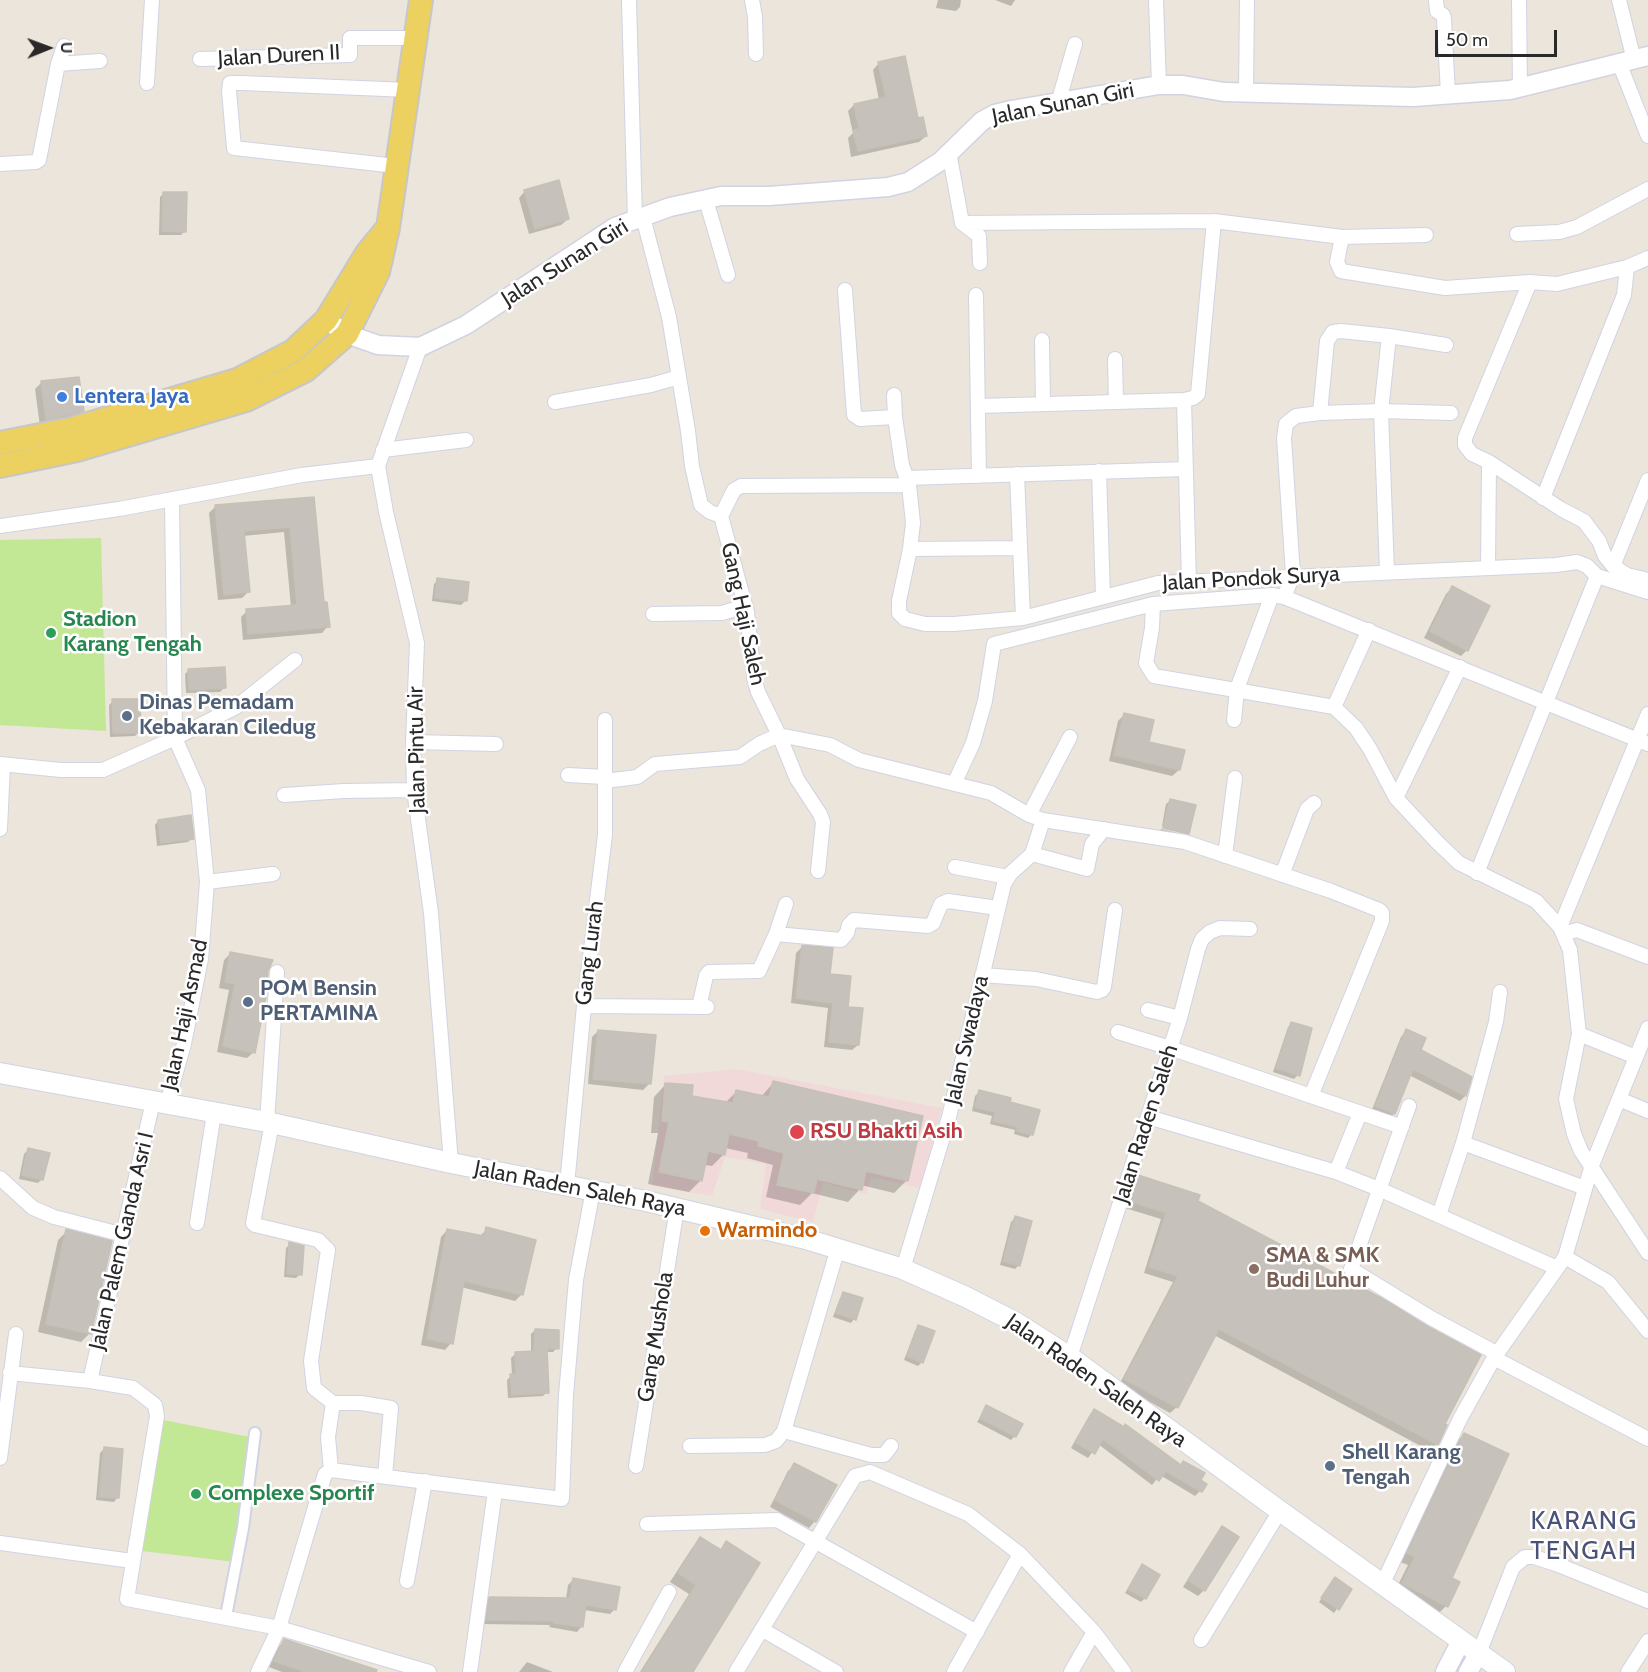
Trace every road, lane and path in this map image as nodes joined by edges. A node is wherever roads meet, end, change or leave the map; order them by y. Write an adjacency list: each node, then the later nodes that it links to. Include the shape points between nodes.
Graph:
1 (152, 0): 18 (street)
2 (421, 0): 10 (main road)
3 (629, 0): 31 (street, Gang Haji Saleh)
4 (752, 0): 13 (street)
5 (1156, 0): 19 (street)
6 (1247, 0): 22 (street)
7 (1436, 0): 23 (street, via 1437,11 1444,19)
8 (1520, 0): 20 (street)
9 (1619, 0): 15 (street)
10 (415, 38): 14 (street, Jalan Duren II, via 350,38 350,55); 21 (main road)
11 (1075, 44): 24 (street)
12 (64, 46): 17 (street)
13 (756, 54)
14 (200, 59)
15 (1634, 60): 20 (street, Jalan Sunan Giri); 25 (street)
16 (100, 61): 17 (street)
17 (58, 64): 27 (street, via 39,160)
18 (147, 83)
19 (1159, 85): 22 (street, Jalan Sunan Giri); 24 (street, Jalan Sunan Giri)
20 (1520, 88): 23 (street, Jalan Sunan Giri)
21 (408, 90): 28 (main road); 28 (street, via 230,83 234,148)
22 (1246, 92): 23 (street, Jalan Sunan Giri, via 1413,97)
23 (1448, 94)
24 (1058, 103): 26 (street, Jalan Sunan Giri, via 995,114)
25 (1648, 136)
26 (949, 152): 30 (street, Jalan Sunan Giri, via 908,182 888,187); 33 (street)
27 (0, 164)
28 (396, 166): 34 (main road)
29 (1648, 189): 35 (street, via 1577,227)
30 (706, 200): 31 (street, Jalan Sunan Giri); 41 (street)
31 (639, 218): 50 (street, Jalan Sunan Giri, via 615,227 466,325); 52 (street, Gang Haji Saleh, via 669,317)
32 (1215, 221): 33 (street); 37 (street); 54 (street, via 1198,393)
33 (962, 223): 39 (street, via 979,237)
34 (388, 228): 45 (main road, via 367,253); 46 (main road, via 378,272)
35 (1517, 234)
36 (1426, 235): 37 (street)
37 (1342, 237): 42 (street, via 1337,262 1341,271 1445,288)
38 (1646, 262): 40 (street)
39 (980, 263)
40 (1627, 267): 42 (street, via 1557,284); 76 (street, via 1624,295)
41 (728, 275)
42 (1530, 282): 76 (street, via 1465,438 1468,450)
43 (845, 290): 62 (street, via 854,415 860,419)
44 (976, 295): 58 (street)
45 (326, 321): 46 (street, Jalan Sunan Giri); 63 (main road, via 293,351 237,380)
46 (347, 334): 50 (street, Jalan Sunan Giri, via 378,345); 63 (main road, via 306,370 246,400)
47 (1389, 336): 49 (street); 59 (street); 60 (street, via 1333,332 1327,341)
48 (1042, 340): 57 (street)
49 (1446, 345)
50 (420, 347): 66 (street, Jalan Pintu Air)
51 (1115, 359): 56 (street)
52 (680, 377): 55 (street); 78 (street, Gang Haji Saleh, via 701,505)
53 (894, 395): 62 (street)
54 (1184, 400): 56 (street); 70 (street)
55 (555, 402)
56 (1116, 402): 57 (street)
57 (1043, 404): 58 (street)
58 (979, 406): 73 (street)
59 (1381, 411): 60 (street); 61 (street); 84 (street)
60 (1320, 413): 85 (street, via 1296,416 1286,424)
61 (1451, 413)
62 (895, 417): 75 (street)
63 (74, 440): 65 (main road); 68 (main road)
64 (466, 440): 66 (street)
65 (0, 443)
66 (383, 450): 69 (street, Jalan Pintu Air)
67 (1489, 463): 83 (street)
68 (0, 466)
69 (378, 466): 77 (street); 108 (street, Jalan Pintu Air, via 417,643)
70 (1186, 469): 71 (street); 88 (street)
71 (1099, 471): 72 (street); 91 (street)
72 (1017, 474): 73 (street); 80 (street)
73 (979, 476): 75 (street)
74 (1648, 480): 82 (street)
75 (908, 482): 78 (street, via 741,486 734,490); 81 (street, via 913,523)
76 (1543, 498): 82 (street, via 1584,521)
77 (172, 499): 79 (street); 107 (street, Jalan Haji Asmad)
78 (721, 516): 93 (street, Gang Haji Saleh)
79 (0, 526)
80 (1020, 548): 81 (street); 95 (street)
81 (910, 549): 95 (street, Jalan Pondok Surya, via 898,601 899,613 905,619 954,624)
82 (1613, 566): 87 (street, via 1627,575)
83 (1488, 568): 84 (street, Jalan Pondok Surya); 86 (street, Jalan Pondok Surya, via 1577,562)
84 (1387, 572): 85 (street, Jalan Pondok Surya)
85 (1293, 575): 88 (street, Jalan Pondok Surya); 90 (street)
86 (1598, 576): 89 (street, Jalan Pondok Surya); 100 (street)
87 (1648, 580)
88 (1189, 582): 91 (street, Jalan Pondok Surya, via 1158,583)
89 (1648, 592)
90 (1278, 596): 92 (street); 96 (street); 99 (street)
91 (1103, 597): 95 (street, Jalan Pondok Surya)
92 (1153, 604): 99 (street, via 1146,663 1154,675); 115 (street, via 994,644 985,701 973,743)
93 (745, 606): 94 (street, via 722,613); 105 (street, Gang Haji Saleh, via 754,678)
94 (653, 614)
95 (1023, 618)
96 (1369, 630): 98 (street); 101 (street)
97 (295, 660): 107 (street, via 236,707)
98 (1460, 667): 100 (street); 118 (street)
99 (1237, 689): 101 (street); 104 (street)
100 (1547, 703): 109 (street); 128 (street)
101 (1334, 707): 118 (street, via 1356,728)
102 (1648, 714): 109 (street)
103 (605, 720): 114 (street, Gang Lurah)
104 (1234, 720)
105 (779, 735): 114 (street, via 740,757 656,764 637,777); 115 (street, via 830,745 859,760); 127 (street, Gang Haji Saleh, via 797,779 823,822)
106 (1070, 737): 120 (street)
107 (175, 738): 111 (street, via 103,770); 132 (street, Jalan Haji Asmad, via 198,790)
108 (413, 742): 110 (street); 116 (street, Jalan Pintu Air)
109 (1643, 742): 137 (street)
110 (496, 744)
111 (1, 765): 122 (street)
112 (568, 775): 114 (street)
113 (1235, 778): 125 (street)
114 (604, 779): 143 (street, Gang Lurah, via 605,835)
115 (954, 784): 120 (street, via 992,793)
116 (414, 790): 117 (street); 163 (street, Jalan Pintu Air, via 431,913)
117 (284, 795)
118 (1396, 798): 128 (street, via 1459,863)
119 (1314, 803): 130 (street, via 1307,809)
120 (1029, 815): 121 (street)
121 (1043, 820): 123 (street); 124 (street, Jalan Swadaya)
122 (0, 829)
123 (1104, 829): 124 (street, via 1092,844 1087,869); 125 (street, via 1185,842)
124 (1032, 854): 131 (street, Jalan Swadaya)
125 (1225, 856): 130 (street)
126 (955, 867): 131 (street)
127 (818, 871)
128 (1478, 873): 137 (street, via 1536,901)
129 (273, 874): 132 (street)
130 (1282, 875): 152 (street, via 1382,913)
131 (1008, 877): 134 (street, Jalan Swadaya)
132 (207, 882): 154 (street, Jalan Haji Asmad, via 201,959 184,1044)
133 (786, 904): 138 (street)
134 (998, 908): 138 (street, via 948,901 941,903 928,926 855,920 841,940); 141 (street, Jalan Swadaya)
135 (1115, 910): 141 (street, via 1102,990)
136 (1250, 929): 145 (street, Jalan Raden Saleh, via 1220,928 1202,939)
137 (1561, 931): 139 (street, via 1577,930); 148 (street, via 1570,950)
138 (776, 934): 143 (street, via 759,971 709,972 705,976 704,1007)
139 (1648, 957)
140 (277, 972): 160 (street)
141 (982, 975): 178 (street, Jalan Swadaya, via 949,1117)
142 (1500, 992): 162 (street, via 1496,1022)
143 (584, 1006): 167 (street, Gang Lurah)
144 (1148, 1010): 145 (street)
145 (1180, 1018): 149 (street, Jalan Raden Saleh)
146 (1648, 1029): 150 (street)
147 (1118, 1032): 149 (street)
148 (1579, 1034): 150 (street); 164 (street, via 1566,1098 1574,1134)
149 (1170, 1048): 152 (street); 159 (street, Jalan Raden Saleh)
150 (1636, 1057): 153 (street)
151 (0, 1073): 154 (main road, Jalan Raden Saleh Raya)
152 (1311, 1096): 158 (street)
153 (1619, 1100): 156 (street); 164 (street)
154 (160, 1102): 157 (main road, Jalan Raden Saleh Raya); 174 (street, Jalan Palem Ganda Asri I)
155 (1409, 1106): 161 (street)
156 (1648, 1112)
157 (214, 1113): 160 (main road, Jalan Raden Saleh Raya); 173 (street)
158 (1360, 1113): 161 (street); 165 (street)
159 (1148, 1117): 165 (street); 182 (street, Jalan Raden Saleh)
160 (269, 1123): 163 (main road, Jalan Raden Saleh Raya); 185 (street, via 253,1220 255,1225 318,1240 328,1250 312,1361 314,1388)
161 (1402, 1127): 169 (street)
162 (1463, 1143): 168 (street); 172 (street)
163 (451, 1163): 167 (main road, Jalan Raden Saleh Raya)
164 (1592, 1165): 168 (street); 176 (street)
165 (1336, 1172): 169 (street)
166 (0, 1178): 174 (street, via 33,1208 54,1218)
167 (567, 1185): 170 (main road, Jalan Raden Saleh Raya)
168 (1585, 1188): 177 (street)
169 (1379, 1189): 172 (street); 181 (street, via 1352,1269)
170 (593, 1190): 171 (main road, Jalan Raden Saleh Raya); 196 (street, via 576,1280 562,1499)
171 (677, 1208): 175 (main road, Jalan Raden Saleh Raya); 192 (street, Gang Mushola)
172 (1439, 1215): 177 (street)
173 (197, 1222)
174 (124, 1235): 184 (street, Jalan Palem Ganda Asri I)
175 (838, 1248): 178 (main road, Jalan Raden Saleh Raya); 186 (street)
176 (1648, 1253)
177 (1561, 1262): 179 (street, via 1608,1282); 181 (street)
178 (903, 1269): 182 (main road, Jalan Raden Saleh Raya, via 1015,1322)
179 (1648, 1331)
180 (16, 1334): 183 (street)
181 (1495, 1356): 188 (street); 204 (street, via 1460,1419)
182 (1070, 1357): 197 (main road, Jalan Raden Saleh Raya)
183 (10, 1373): 184 (street); 191 (street)
184 (90, 1381): 202 (street, via 133,1388 155,1405 157,1416)
185 (333, 1403): 193 (street, via 328,1437); 194 (street, via 391,1408)
186 (784, 1431): 189 (street, via 776,1441 765,1445); 190 (street, via 871,1455 884,1455)
187 (255, 1433): 207 (street)
188 (1648, 1439)
189 (690, 1446)
190 (891, 1446)
191 (0, 1458)
192 (636, 1466)
193 (331, 1470): 194 (street); 208 (street, via 325,1474)
194 (385, 1476): 195 (street)
195 (425, 1481): 196 (street); 203 (street)
196 (495, 1491): 218 (street)
197 (1280, 1511): 204 (main road, Jalan Raden Saleh Raya); 212 (street)
198 (647, 1524): 199 (street, via 777,1520)
199 (817, 1542): 201 (street, via 855,1476 870,1472 968,1514); 209 (street); 210 (street)
200 (0, 1543): 202 (street)
201 (1020, 1554): 210 (street); 211 (street)
202 (132, 1561): 208 (street, via 127,1599)
203 (407, 1581)
204 (1382, 1585): 213 (main road, Jalan Raden Saleh Raya)
205 (669, 1592): 219 (street)
206 (1646, 1599): 215 (street, via 1556,1564 1525,1557 1513,1568)
207 (227, 1611)
208 (279, 1628): 216 (street); 217 (street)
209 (762, 1630): 220 (street); 221 (street)
210 (977, 1632): 222 (street)
211 (1094, 1632): 223 (street); 224 (street)
212 (1201, 1640)
213 (1461, 1641): 215 (main road, Jalan Raden Saleh Raya); 225 (street)
214 (1648, 1641): 228 (street)
215 (1479, 1653): 226 (street); 227 (main road, Jalan Raden Saleh Raya)
216 (258, 1672)
217 (429, 1672)
218 (470, 1672)
219 (625, 1672)
220 (736, 1672)
221 (836, 1672)
222 (954, 1672)
223 (1071, 1672)
224 (1124, 1672)
225 (1445, 1672)
226 (1468, 1672)
227 (1505, 1672)
228 (1628, 1672)

